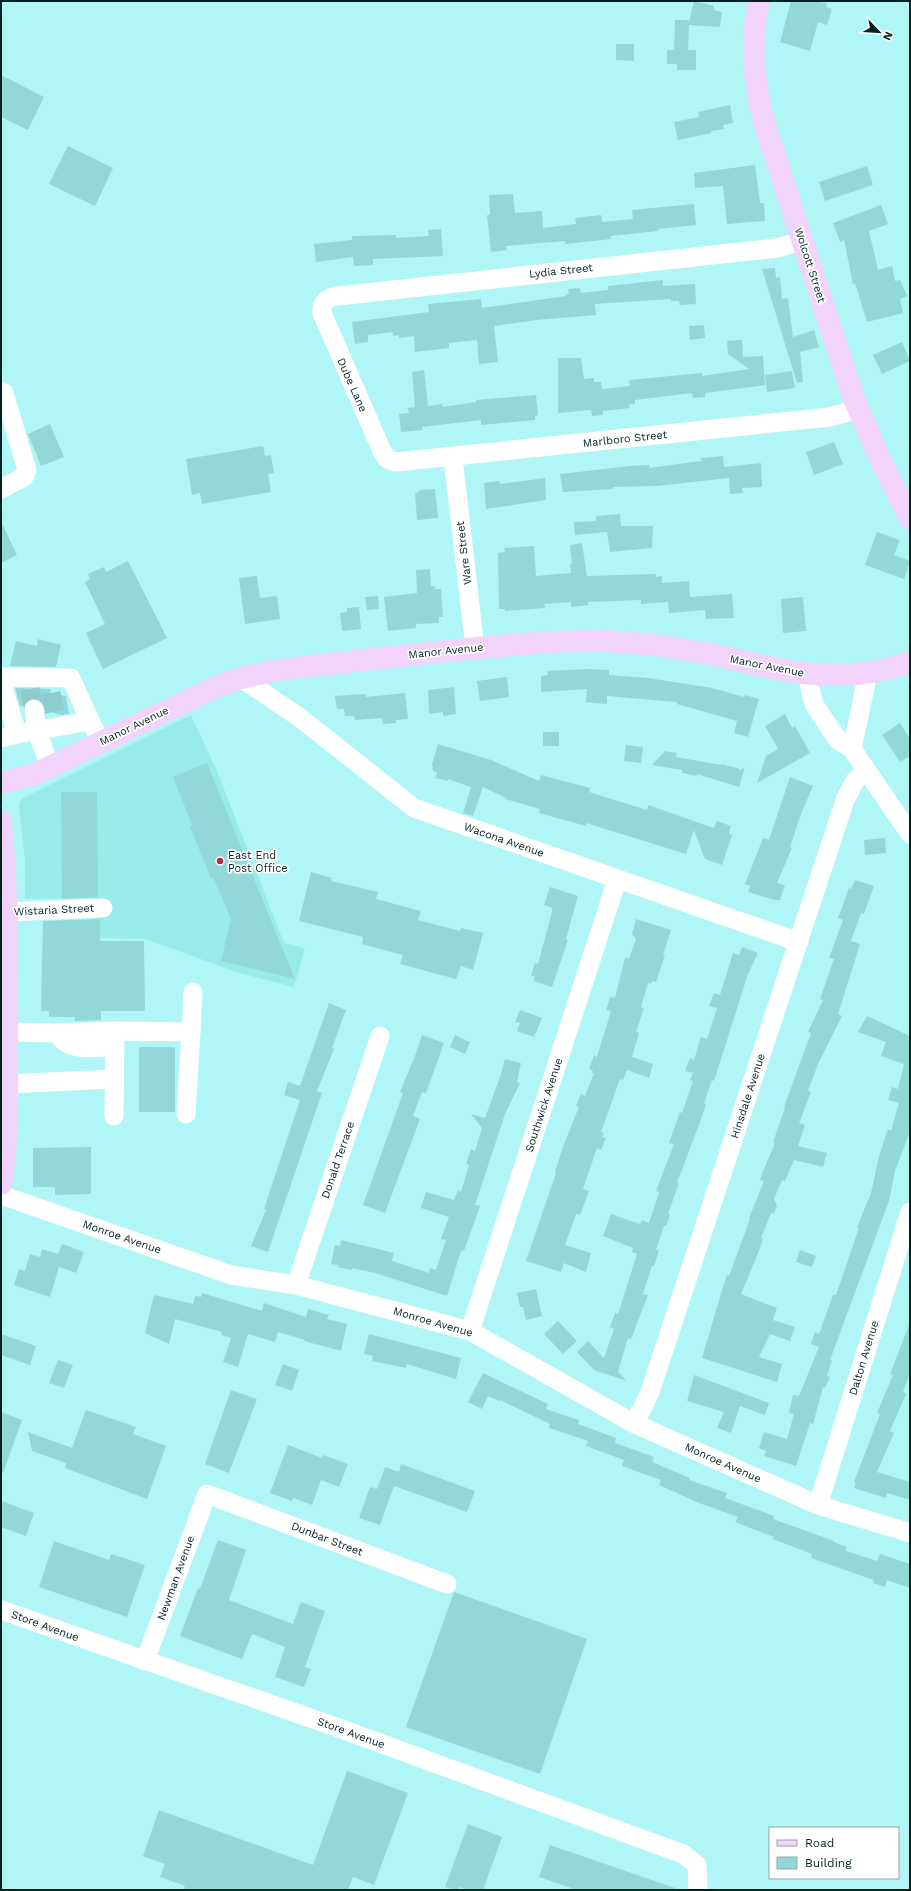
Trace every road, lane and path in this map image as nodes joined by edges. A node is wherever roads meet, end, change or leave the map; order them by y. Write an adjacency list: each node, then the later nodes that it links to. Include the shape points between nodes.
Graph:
1 (759, 1): 2 (main road, Wolcott Street, via 753,40 757,91 766,129)
2 (802, 241): 3 (street, Lydia Street, via 777,248 338,296); 5 (main road, Wolcott Street)
3 (323, 304): 7 (street, Dube Lane, via 323,319 382,451)
4 (1, 391): 8 (street, via 4,393 28,470 24,477)
5 (858, 409): 6 (street, Marlboro Street, via 830,417); 9 (main road, Wolcott Street)
6 (453, 458): 7 (street, Marlboro Street, via 403,463); 10 (street, Ware Street)
7 (391, 461)
8 (1, 489)
9 (910, 518)
10 (474, 648): 13 (main road, Manor Avenue, via 548,641 637,644 688,650); 15 (main road, Manor Avenue, via 271,671)
11 (910, 662): 12 (main road, Manor Avenue)
12 (868, 673): 13 (main road, Manor Avenue, via 840,676); 22 (street)
13 (808, 674): 22 (street, via 815,706 838,740)
14 (1, 677): 18 (street, via 50,686 71,678)
15 (241, 678): 21 (main road, Manor Avenue, via 185,701); 28 (street, Wacona Avenue, via 299,717 414,808)
16 (1, 682): 20 (street)
17 (34, 709): 19 (street)
18 (90, 721): 19 (street, via 55,720); 21 (street)
19 (37, 731): 20 (street); 23 (street)
20 (9, 736)
21 (102, 742): 23 (main road, Manor Avenue)
22 (852, 750): 24 (street)
23 (50, 767): 25 (main road, Manor Avenue, via 26,778)
24 (866, 770): 27 (street); 32 (street, Hinsdale Avenue, via 855,781 845,800)
25 (1, 783)
26 (1, 822): 30 (main road)
27 (910, 834)
28 (617, 880): 32 (street, Wacona Avenue); 47 (street, Southwick Avenue)
29 (103, 908): 30 (street, Wistaria Street)
30 (6, 912): 31 (main road)
31 (3, 940): 34 (main road)
32 (799, 942): 48 (street, Hinsdale Avenue, via 650,1392)
33 (193, 992): 35 (street)
34 (7, 1032): 37 (street, via 57,1033 62,1041 74,1047); 39 (main road)
35 (191, 1032): 37 (street); 40 (street)
36 (380, 1036): 46 (street, Donald Terrace)
37 (114, 1039): 38 (street)
38 (114, 1079): 39 (street); 41 (street)
39 (7, 1084): 42 (main road)
40 (186, 1114)
41 (114, 1116)
42 (3, 1145): 43 (main road)
43 (1, 1184)
44 (1, 1195): 46 (street, Monroe Avenue, via 232,1275)
45 (910, 1212): 50 (street, Dalton Avenue)
46 (296, 1285): 47 (street, Monroe Avenue)
47 (470, 1331): 48 (street, Monroe Avenue)
48 (632, 1423): 50 (street, Monroe Avenue)
49 (207, 1494): 52 (street, Dunbar Street); 54 (street, Newman Avenue)
50 (818, 1505): 51 (street, Monroe Avenue)
51 (910, 1533)
52 (447, 1584)
53 (1, 1610): 54 (street, Store Avenue)
54 (145, 1661): 55 (street, Store Avenue, via 336,1727 683,1854 697,1865)
55 (698, 1890)

